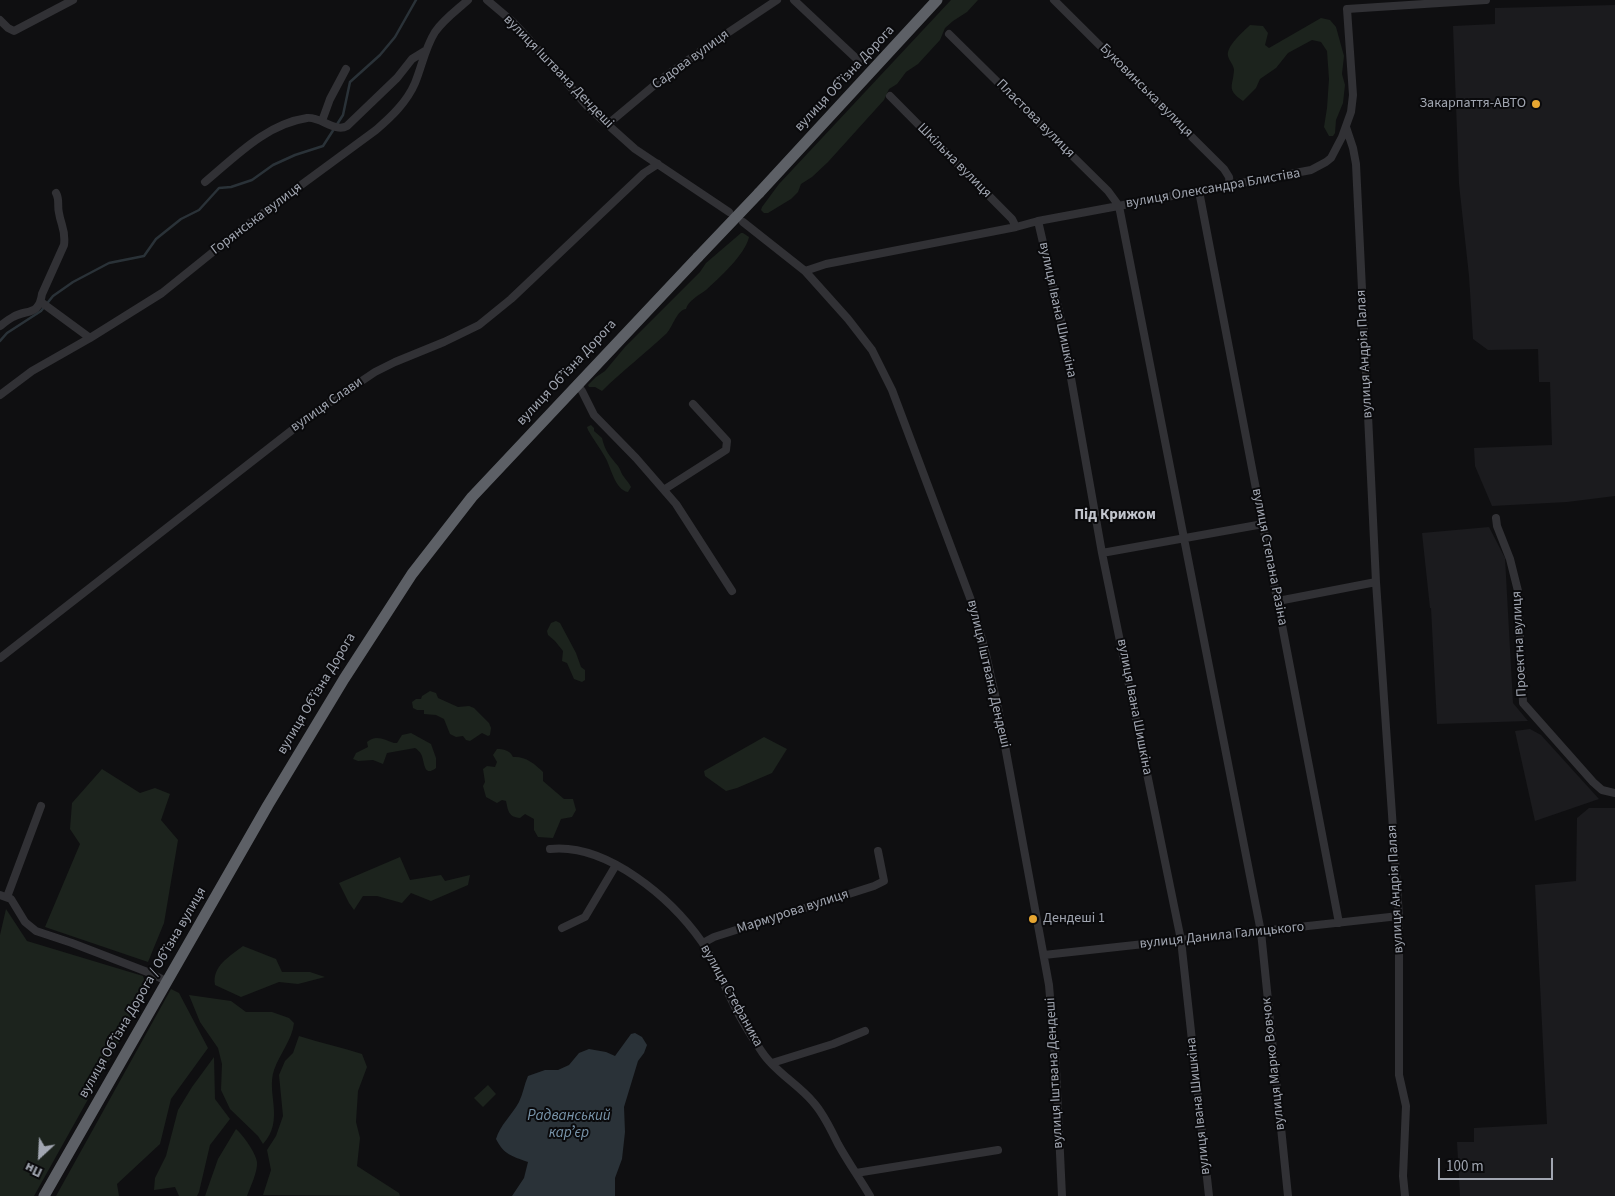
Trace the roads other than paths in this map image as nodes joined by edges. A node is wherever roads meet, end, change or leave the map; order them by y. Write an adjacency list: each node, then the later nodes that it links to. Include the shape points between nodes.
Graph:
1 (73, 0): 10 (street, via 14,31)
2 (468, 0): 12 (street, Горянська вулиця, via 445,20)
3 (487, 0): 17 (street, вулиця Іштвана Дендеші, via 513,22 588,107)
4 (777, 0): 17 (street, Садова вулиця, via 670,73)
5 (794, 0): 13 (street)
6 (937, 0): 33 (highway, вулиця Обʼїзна Дорога, bridge)
7 (1054, 0): 21 (street, Буковинська вулиця, via 1224,169)
8 (1486, 0): 9 (street, вулиця Олександра Блистіва)
9 (1447, 1): 18 (street, вулиця Олександра Блистіва, via 1347,9 1353,95)
10 (0, 20)
11 (949, 34): 24 (street, Пластова вулиця, via 1108,191)
12 (425, 51): 16 (street, via 412,59 397,78 343,129); 32 (street, Горянська вулиця, via 410,94 388,120 244,227 162,293)
13 (860, 62)
14 (346, 69): 16 (street)
15 (890, 96): 28 (street, Шкільна вулиця, via 1012,219)
16 (322, 121): 20 (street, via 309,118 257,138)
17 (608, 124): 19 (street, вулиця Іштвана Дендеші)
18 (1346, 127): 21 (street, вулиця Олександра Блистіва, via 1331,158 1319,167 1300,174); 41 (street, вулиця Андрія Палая, via 1356,164)
19 (658, 164): 25 (street, вулиця Іштвана Дендеші); 44 (street, вулиця Слави, via 644,173 485,321 395,362 352,386)
20 (204, 182)
21 (1230, 186): 22 (street, вулиця Олександра Блистіва)
22 (1199, 191): 24 (street, вулиця Олександра Блистіва); 38 (street, вулиця Степана Разіна)
23 (56, 193): 30 (street, via 65,238)
24 (1119, 206): 26 (street, вулиця Олександра Блистіва); 39 (street, вулиця Марко Вовчок)
25 (729, 212)
26 (1038, 221): 28 (street, вулиця Олександра Блистіва); 40 (street, вулиця Івана Шишкіна, via 1060,316)
27 (743, 222): 29 (street, вулиця Іштвана Дендеші)
28 (1016, 227): 29 (street, вулиця Олександра Блистіва)
29 (805, 271): 58 (street, вулиця Іштвана Дендеші, via 854,326 880,364 964,579 992,678)
30 (41, 302): 31 (street, via 36,309 14,316); 32 (street)
31 (0, 326)
32 (90, 338): 34 (street, Горянська вулиця, via 32,371)
33 (577, 384): 36 (street, via 594,415); 46 (highway, вулиця Обʼїзна Дорога, via 472,497 417,567 344,678)
34 (0, 395)
35 (693, 404): 36 (street, via 728,446)
36 (664, 489): 42 (street)
37 (1496, 518): 45 (street, Проектна вулиця, via 1518,591 1523,703 1593,782 1602,790)
38 (1263, 524): 39 (street); 43 (street, вулиця Степана Разіна)
39 (1183, 539): 40 (street); 55 (street, вулиця Марко Вовчок)
40 (1102, 553): 56 (street, вулиця Івана Шишкіна)
41 (1376, 582): 43 (street); 52 (street, вулиця Андрія Палая)
42 (732, 591)
43 (1278, 601): 53 (street, вулиця Степана Разіна)
44 (0, 658)
45 (1615, 793)
46 (268, 805): 59 (highway, вулиця Обʼїзна Дорога / Обʼїзна вулиця)
47 (41, 806): 51 (street)
48 (550, 850): 50 (street, вулиця Стефаника, via 560,848 582,852)
49 (878, 851): 57 (street, Мармурова вулиця, via 884,881 714,937)
50 (616, 865): 54 (street, via 585,917); 57 (street, вулиця Стефаника, via 658,894)
51 (4, 896): 59 (street, via 13,902 25,922 43,935 72,943)
52 (1399, 916): 53 (street, вулиця Данила Галицького); 69 (street, вулиця Андрія Палая, via 1399,1076 1406,1106)
53 (1339, 923): 55 (street, вулиця Данила Галицького)
54 (562, 928)
55 (1261, 932): 56 (street, вулиця Данила Галицького); 68 (street, вулиця Марко Вовчок)
56 (1181, 940): 58 (street, вулиця Данила Галицького); 67 (street, вулиця Івана Шишкіна)
57 (703, 944): 61 (street, вулиця Стефаника, via 743,1023 763,1055)
58 (1044, 955): 66 (street, вулиця Іштвана Дендеші, via 1052,1006)
59 (166, 981): 64 (highway, вулиця Обʼїзна Дорога / Обʼїзна вулиця)
60 (865, 1030): 61 (street, via 834,1044)
61 (772, 1063): 63 (street, вулиця Стефаника, via 818,1107)
62 (998, 1150): 63 (street)
63 (856, 1172): 65 (street, вулиця Стефаника)
64 (44, 1196)
65 (870, 1196)
66 (1062, 1196)
67 (1209, 1196)
68 (1288, 1196)
69 (1405, 1196)

